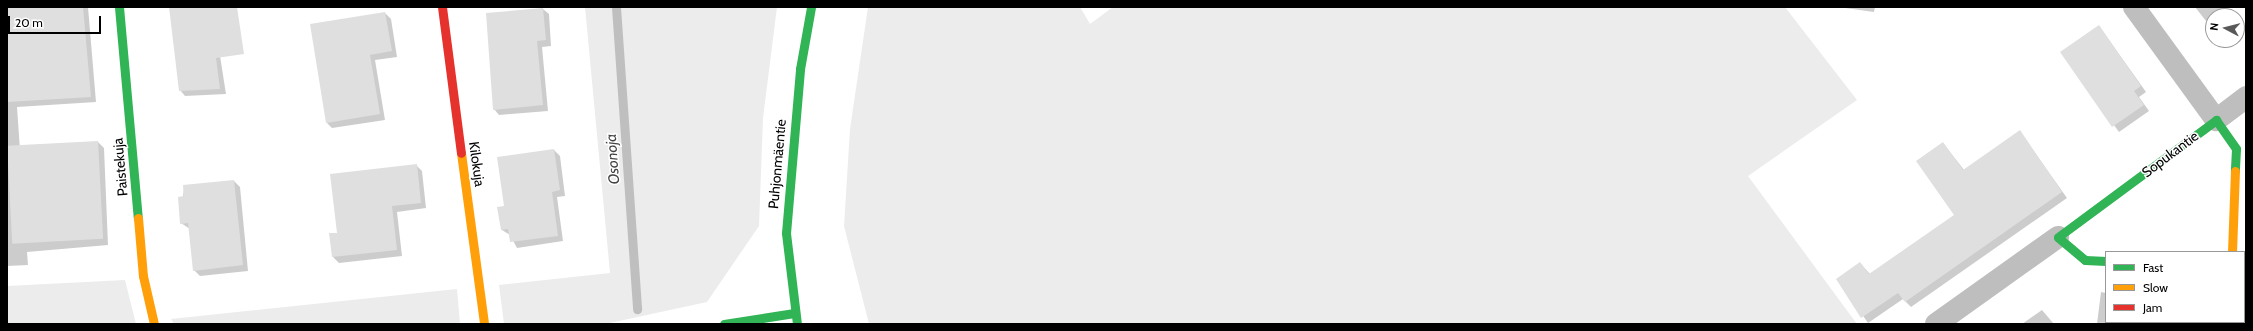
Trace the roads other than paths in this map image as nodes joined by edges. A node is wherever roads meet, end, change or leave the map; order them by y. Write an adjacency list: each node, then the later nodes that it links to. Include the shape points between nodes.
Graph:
1 (119, 7): 11 (street, Paistekuja, via 143,276)
2 (442, 7): 12 (street, Kilokuja)
3 (811, 7): 10 (street, Puhjonmäentie, via 800,69 786,233)
4 (2134, 7): 6 (street)
5 (2246, 96): 6 (street)
6 (2216, 120): 7 (street, Sopukantie); 8 (street, via 2236,149)
7 (2058, 237): 9 (street, via 2086,260); 15 (street)
8 (2232, 251)
9 (2105, 262)
10 (794, 313): 13 (street); 14 (street, Puhjonmäentie)
11 (154, 324)
12 (484, 324)
13 (724, 324)
14 (797, 324)
15 (1936, 324)

